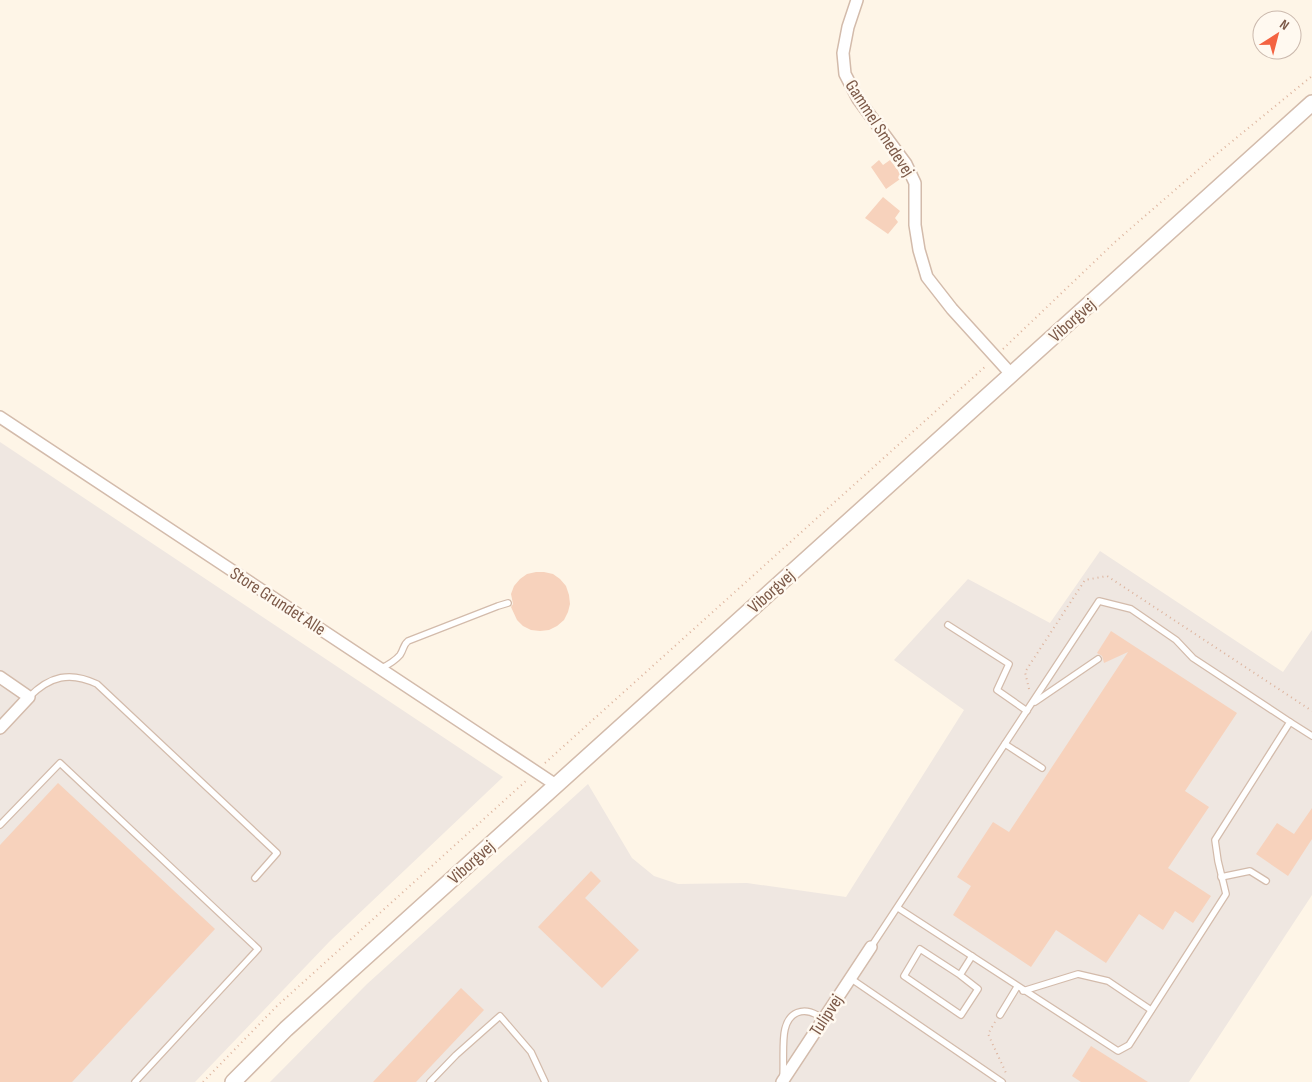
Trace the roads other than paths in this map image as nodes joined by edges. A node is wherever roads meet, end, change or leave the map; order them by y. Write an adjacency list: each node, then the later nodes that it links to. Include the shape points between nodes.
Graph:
1 (857, 0): 3 (street, Gammel Smedevej, via 843,53 845,74 858,99 906,164 915,183 915,225 927,277 952,310)
2 (1312, 103): 3 (street, Viborgvej)
3 (1012, 374): 18 (street, Viborgvej)
4 (0, 417): 8 (street, Store Grundet Alle)
5 (508, 604): 8 (lane, via 408,641 396,659)
6 (948, 625): 12 (lane, via 1009,664 997,690)
7 (1098, 659): 11 (lane)
8 (380, 669): 18 (street, Store Grundet Alle)
9 (0, 677): 10 (street)
10 (29, 696): 14 (street); 21 (lane, via 56,678 72,676 97,684 277,853)
11 (1031, 704): 12 (lane); 13 (lane, via 1099,601 1131,610 1176,640 1193,658)
12 (1027, 711): 16 (lane)
13 (1290, 722): 15 (lane); 20 (lane, via 1216,840)
14 (0, 728)
15 (1312, 736)
16 (1006, 744): 17 (lane); 23 (lane)
17 (1042, 768)
18 (556, 785): 34 (street, Viborgvej, via 286,1029)
19 (0, 825): 33 (lane, via 60,763 258,949)
20 (1221, 877): 22 (lane, via 1250,871); 29 (lane, via 1226,894)
21 (254, 878)
22 (1266, 881)
23 (898, 908): 24 (lane); 25 (lane)
24 (871, 947): 27 (street, Tulipvej)
25 (972, 956): 26 (lane); 28 (lane)
26 (960, 975): 26 (lane, via 920,949 904,976 961,1016 978,989)
27 (850, 978): 31 (street, Tulipvej); 37 (lane)
28 (1020, 989): 29 (lane, via 1078,974 1108,980); 29 (lane, via 1118,1052 1129,1045); 30 (lane)
29 (1151, 1010)
30 (1000, 1014)
31 (820, 1025): 32 (street, Tulipvej); 32 (lane, via 817,1015 809,1011 799,1011 791,1017 785,1029)
32 (782, 1081)
33 (135, 1082)
34 (233, 1082)
35 (430, 1082): 36 (lane, via 500,1016 531,1052)
36 (544, 1082)
37 (1002, 1082)

